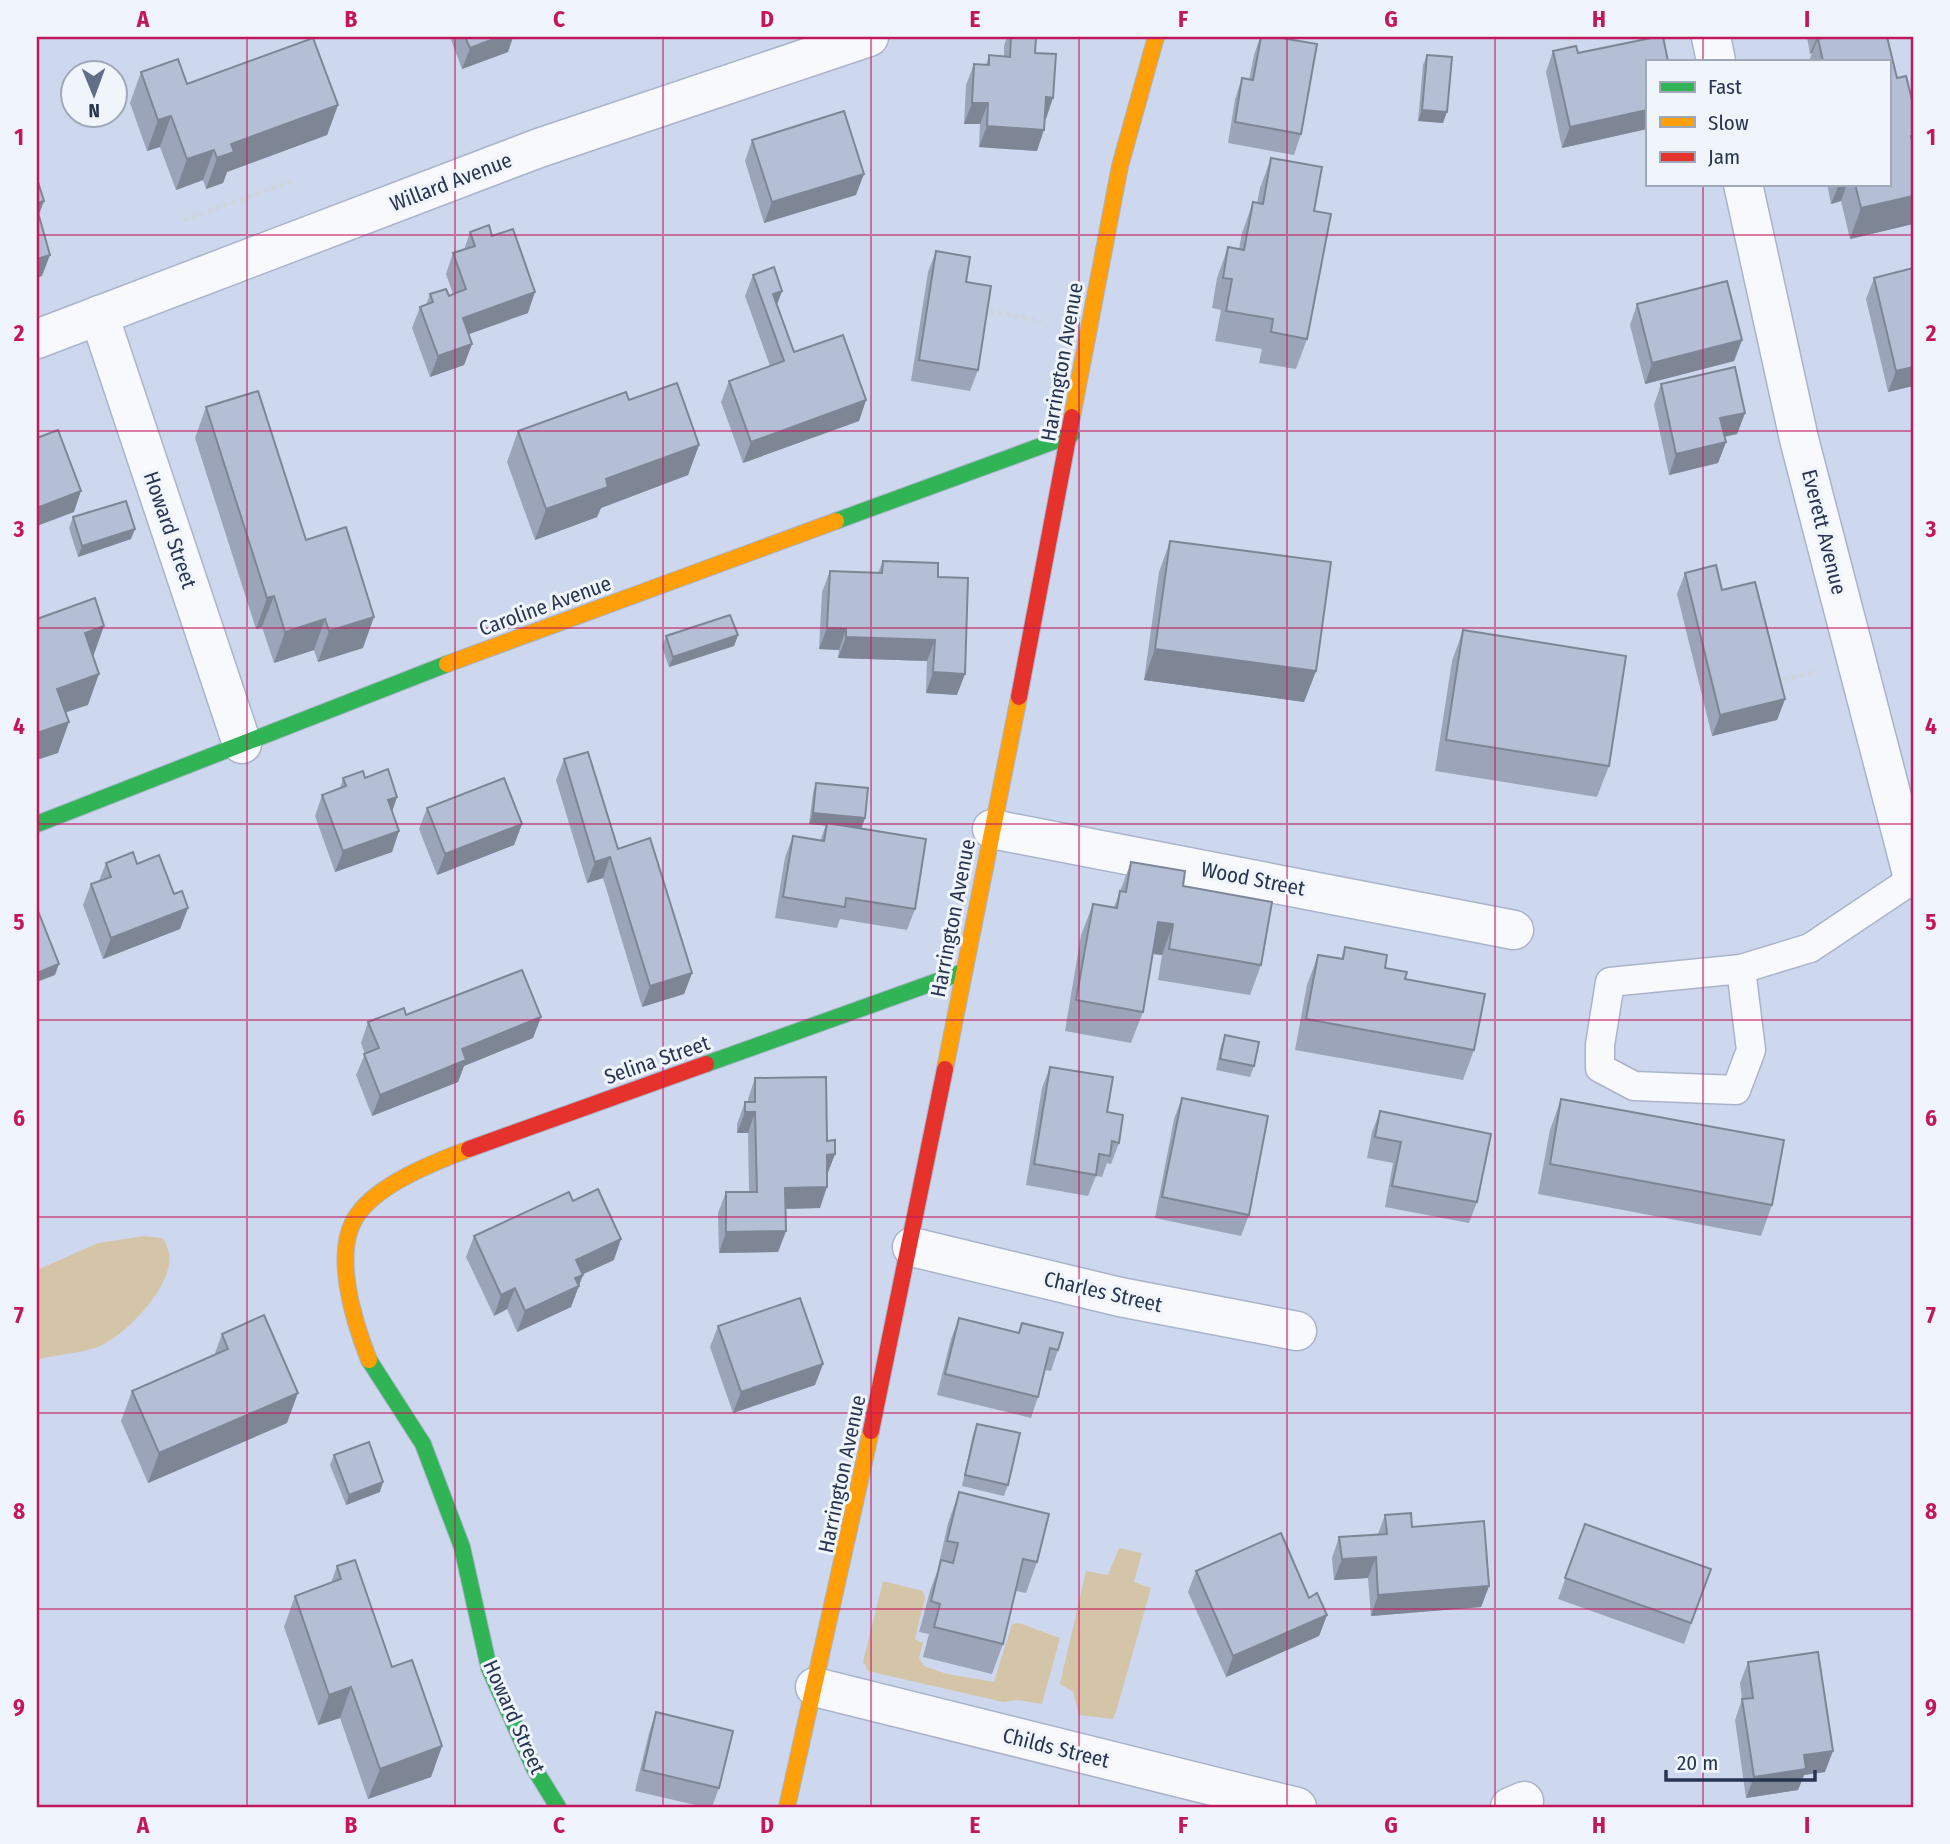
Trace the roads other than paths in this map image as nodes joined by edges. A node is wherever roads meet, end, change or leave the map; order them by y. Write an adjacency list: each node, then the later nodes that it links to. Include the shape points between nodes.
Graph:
1 (869, 37): 6 (street, Willard Avenue, via 539,148)
2 (1156, 37): 8 (street, Harrington Avenue, via 1127,134)
3 (1711, 37): 4 (street)
4 (1716, 60)
5 (1743, 186): 12 (street, Everett Avenue, via 1800,439)
6 (99, 316): 7 (street, Willard Avenue); 9 (street, Howard Street)
7 (37, 339)
8 (1071, 435): 9 (street, Caroline Avenue, via 520,636); 11 (street, Harrington Avenue)
9 (242, 744): 10 (street, Caroline Avenue)
10 (37, 824)
11 (992, 829): 13 (street, Wood Street); 15 (street, Harrington Avenue)
12 (1913, 878): 14 (lane, via 1810,948)
13 (1514, 930)
14 (1741, 969): 14 (lane, via 1610,982 1600,1068 1634,1086 1736,1090 1751,1050)
15 (963, 972): 16 (street, Selina Street, via 434,1162); 17 (street, Harrington Avenue)
16 (371, 1201): 20 (street, Howard Street, via 357,1215 347,1248 354,1324 371,1364 423,1444 462,1547 489,1668 534,1768)
17 (912, 1247): 18 (street, Charles Street, via 1120,1297); 19 (street, Harrington Avenue)
18 (1297, 1331)
19 (815, 1687): 21 (street, Harrington Avenue); 22 (street, Childs Street)
20 (558, 1807)
21 (787, 1807)
22 (1297, 1807)

